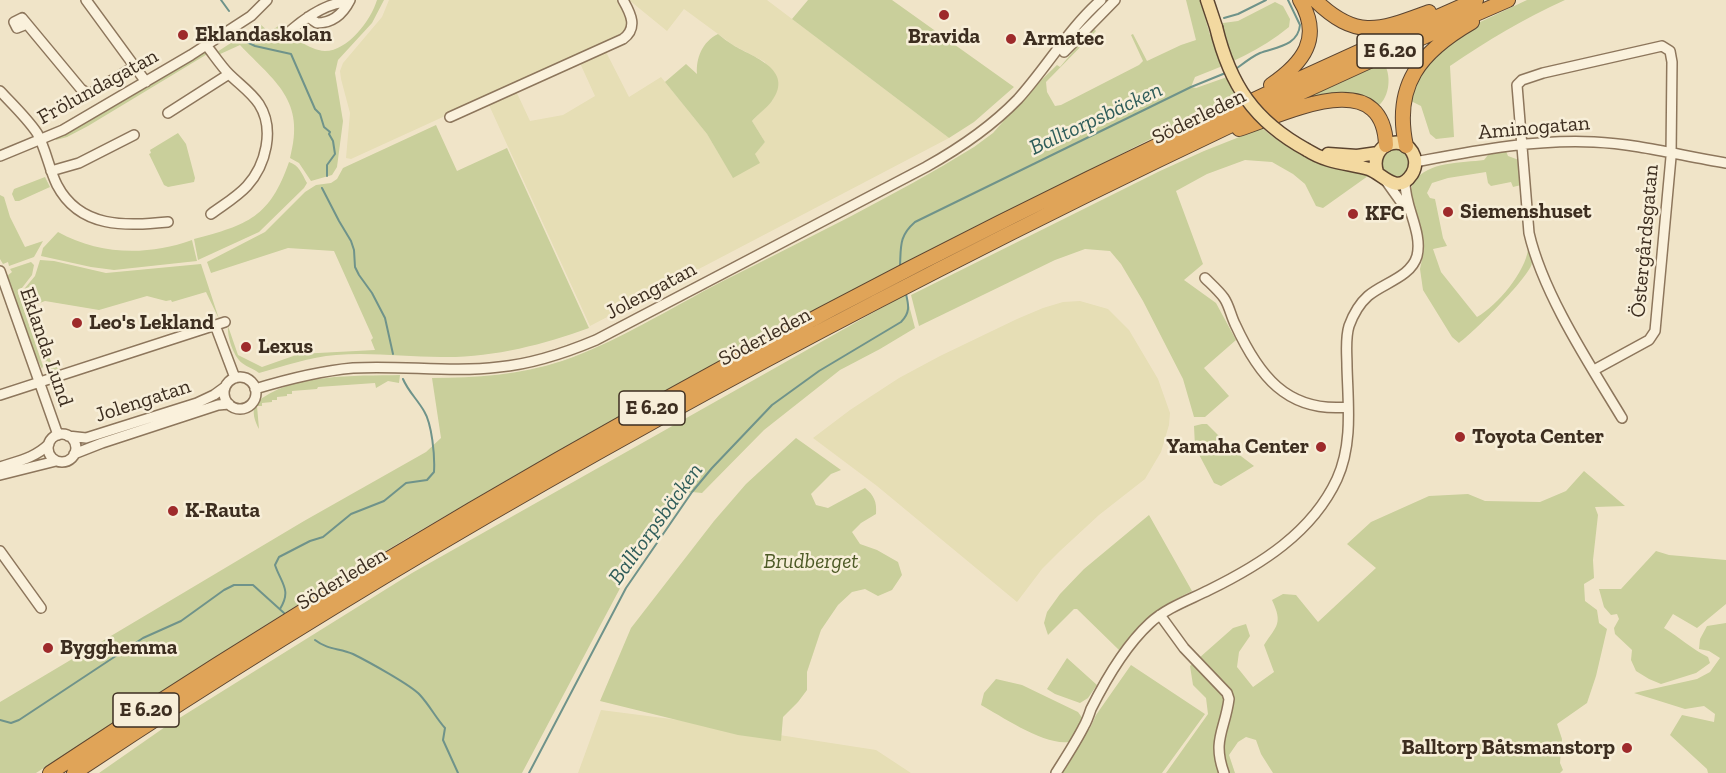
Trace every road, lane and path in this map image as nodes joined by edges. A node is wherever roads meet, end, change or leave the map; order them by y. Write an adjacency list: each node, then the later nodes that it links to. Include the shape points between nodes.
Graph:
1 (86, 0): 18 (street)
2 (267, 0): 17 (street, Frölundagatan, via 251,16)
3 (623, 0): 25 (street, via 633,27 623,39)
4 (1115, 0): 22 (street, Jolengatan)
5 (1207, 0): 15 (main road)
6 (1214, 0): 15 (main road)
7 (1300, 0): 23 (highway, via 1310,25 1302,57 1289,72)
8 (1315, 0): 9 (highway, via 1339,21 1365,29 1388,26)
9 (1459, 0)
10 (1476, 0): 23 (highway, Söderleden / E 6.20)
11 (1510, 0): 28 (highway, Söderleden / E 6.20, via 1385,53); 30 (highway, via 1465,26 1419,64 1404,99)
12 (349, 1): 16 (street, via 343,12 330,21 317,23 308,17)
13 (1096, 2): 22 (street, Jolengatan)
14 (27, 24): 18 (street, via 87,93)
15 (1216, 27): 32 (main road, bridge, via 1228,67 1243,95 1277,132)
16 (289, 32)
17 (206, 45): 19 (street); 20 (street, Frölundagatan)
18 (135, 66): 20 (street)
19 (229, 74): 24 (street); 40 (street, via 259,104 267,138 254,178)
20 (146, 82): 27 (street, Frölundagatan)
21 (0, 91): 27 (street)
22 (1020, 96): 51 (street, Jolengatan, via 986,128 947,155 576,348 502,367 354,368 297,376)
23 (1239, 107): 65 (highway, Söderleden / E 6.20, via 970,239 621,425 336,592)
24 (168, 113)
25 (450, 117)
26 (134, 135): 37 (street, via 79,163)
27 (40, 140): 34 (street, Frölundagatan); 37 (street)
28 (1192, 144): 31 (highway, via 1300,108 1351,99 1366,104 1379,117 1386,131); 66 (highway, Söderleden / E 6.20, via 1016,230 681,406 355,595)
29 (1522, 144): 33 (street, Aminogatan, via 1595,142); 33 (street, via 1517,85 1522,80 1662,46 1670,51 1672,62); 35 (street, Aminogatan); 47 (street, via 1534,256)
30 (1406, 146): 31 (main road, via 1399,143); 35 (main road)
31 (1382, 149): 32 (main road, via 1357,156); 38 (main road, via 1375,164)
32 (1307, 150): 38 (main road)
33 (1670, 152): 36 (street, Aminogatan); 47 (street, Östergårdsgatan, via 1653,335)
34 (0, 156)
35 (1415, 162): 39 (main road)
36 (1726, 163)
37 (51, 171): 42 (street, via 73,205 93,218 122,225)
38 (1381, 176): 39 (main road, via 1397,183); 41 (street)
39 (1405, 181): 41 (street)
40 (211, 214)
41 (1410, 216): 54 (street, via 1418,248 1416,260 1368,296 1348,330)
42 (168, 222)
43 (0, 271): 49 (street, Eklanda Lund)
44 (1205, 278): 54 (street, via 1225,298 1249,354 1277,388 1303,403 1325,408)
45 (225, 322): 46 (street)
46 (215, 325): 48 (street); 49 (street)
47 (1594, 370): 55 (street)
48 (235, 378): 50 (street); 51 (street, via 248,379)
49 (39, 382): 52 (street); 56 (street, Eklanda Lund)
50 (225, 387): 53 (street, via 224,396); 56 (street, Jolengatan, via 197,404 106,432 86,438)
51 (255, 389): 53 (street, via 255,398 248,407)
52 (0, 395)
53 (229, 404): 58 (street, Jolengatan)
54 (1348, 407): 64 (street, via 1347,445 1340,471 1324,501 1303,527 1255,566)
55 (1622, 418)
56 (63, 436): 57 (street, via 54,437); 58 (street, via 75,444)
57 (49, 444): 59 (street, via 49,453); 60 (street, via 29,458)
58 (74, 454): 59 (street, via 66,461)
59 (56, 460): 61 (street)
60 (0, 467)
61 (0, 475)
62 (0, 551): 63 (street)
63 (40, 608)
64 (1160, 615): 67 (street, via 1128,646); 68 (street, via 1184,648 1227,693 1228,706 1218,743)
65 (50, 773)
66 (74, 773)
67 (1056, 773)
68 (1224, 773)

